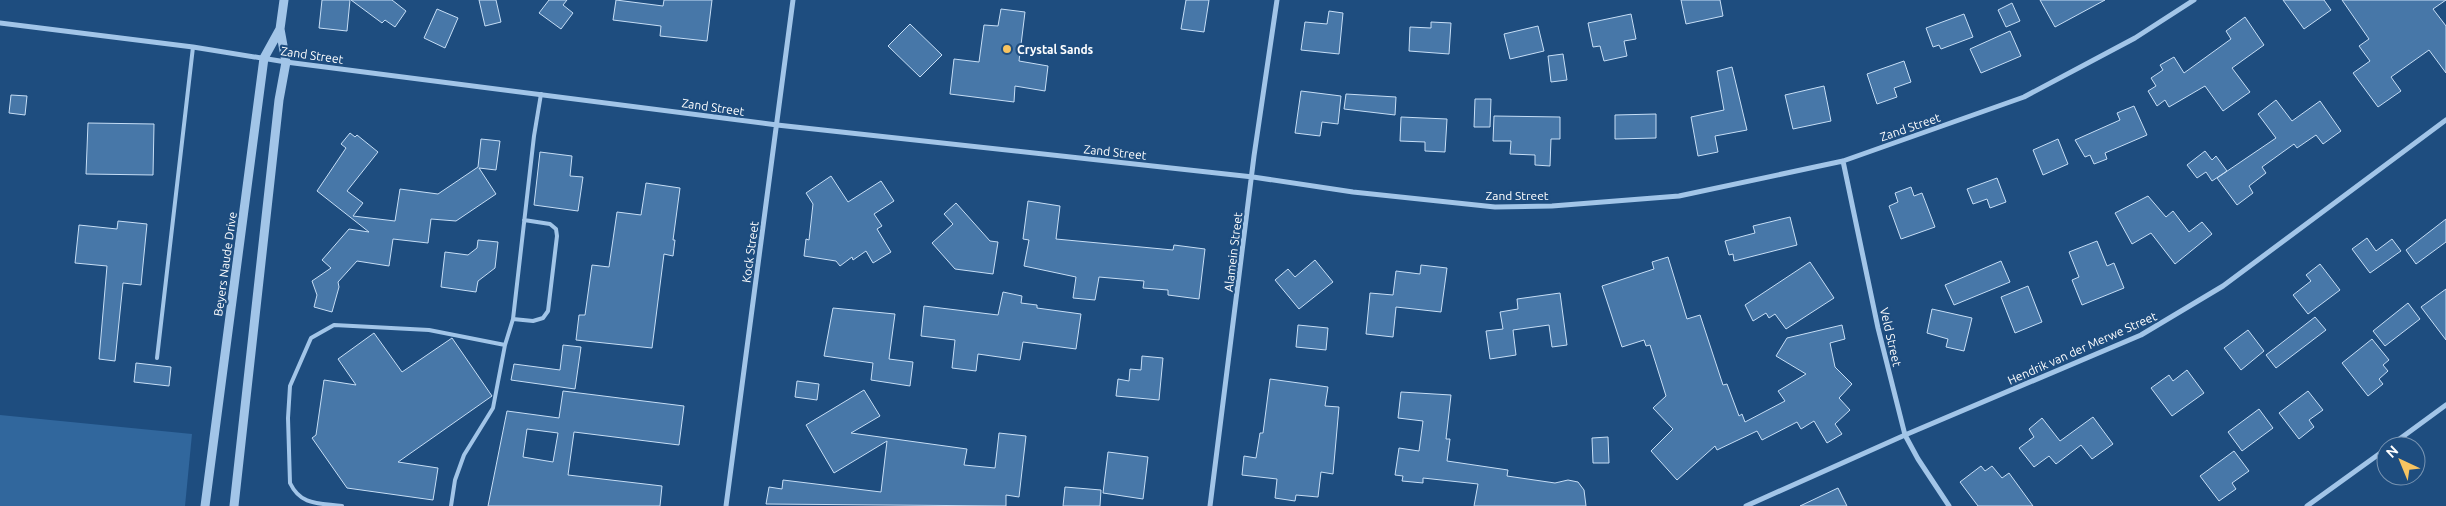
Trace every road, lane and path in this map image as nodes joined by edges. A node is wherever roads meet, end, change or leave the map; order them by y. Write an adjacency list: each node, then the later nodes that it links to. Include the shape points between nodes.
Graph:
1 (284, 0): 6 (street, Beyers Naude Drive)
2 (793, 0): 12 (street, Kock Street)
3 (1276, 0): 14 (street, Alamein Street)
4 (2194, 0): 13 (street, Zand Street, via 2135,38 2024,96)
5 (0, 23): 7 (street, Zand Street)
6 (280, 29): 8 (street, Beyers Naude Drive); 9 (street, Beyers Naude Drive)
7 (193, 46): 8 (street, Zand Street); 18 (lane)
8 (264, 58): 9 (street, Zand Street); 23 (street, Beyers Naude Drive)
9 (286, 62): 10 (street, Zand Street); 24 (street, Beyers Naude Drive, via 279,100)
10 (541, 94): 12 (street, Zand Street); 15 (lane)
11 (2446, 120): 20 (street, Hendrik van der Merwe Street, via 2223,286 2181,312 2141,335)
12 (777, 125): 14 (street, Zand Street); 27 (street, Kock Street)
13 (1843, 161): 14 (street, Zand Street, via 1679,196 1552,206 1442,202); 20 (street, Veld Street, via 1878,328)
14 (1253, 177): 28 (street, Alamein Street)
15 (524, 220): 16 (lane); 16 (lane, via 550,224 556,229 557,236 548,310 543,318 534,321)
16 (513, 319): 17 (lane)
17 (505, 345): 25 (lane, via 428,330 334,325 311,338 290,386 290,482 303,501); 26 (lane, via 493,408 464,455 454,480)
18 (157, 358)
19 (2446, 405): 21 (street)
20 (1906, 435): 29 (street, Hendrik van der Merwe Street); 30 (street, Veld Street)
21 (2404, 436)
22 (2376, 456): 31 (street)
23 (205, 506)
24 (234, 506)
25 (342, 506)
26 (451, 506)
27 (726, 506)
28 (1210, 506)
29 (1746, 506)
30 (1949, 506)
31 (2307, 506)

